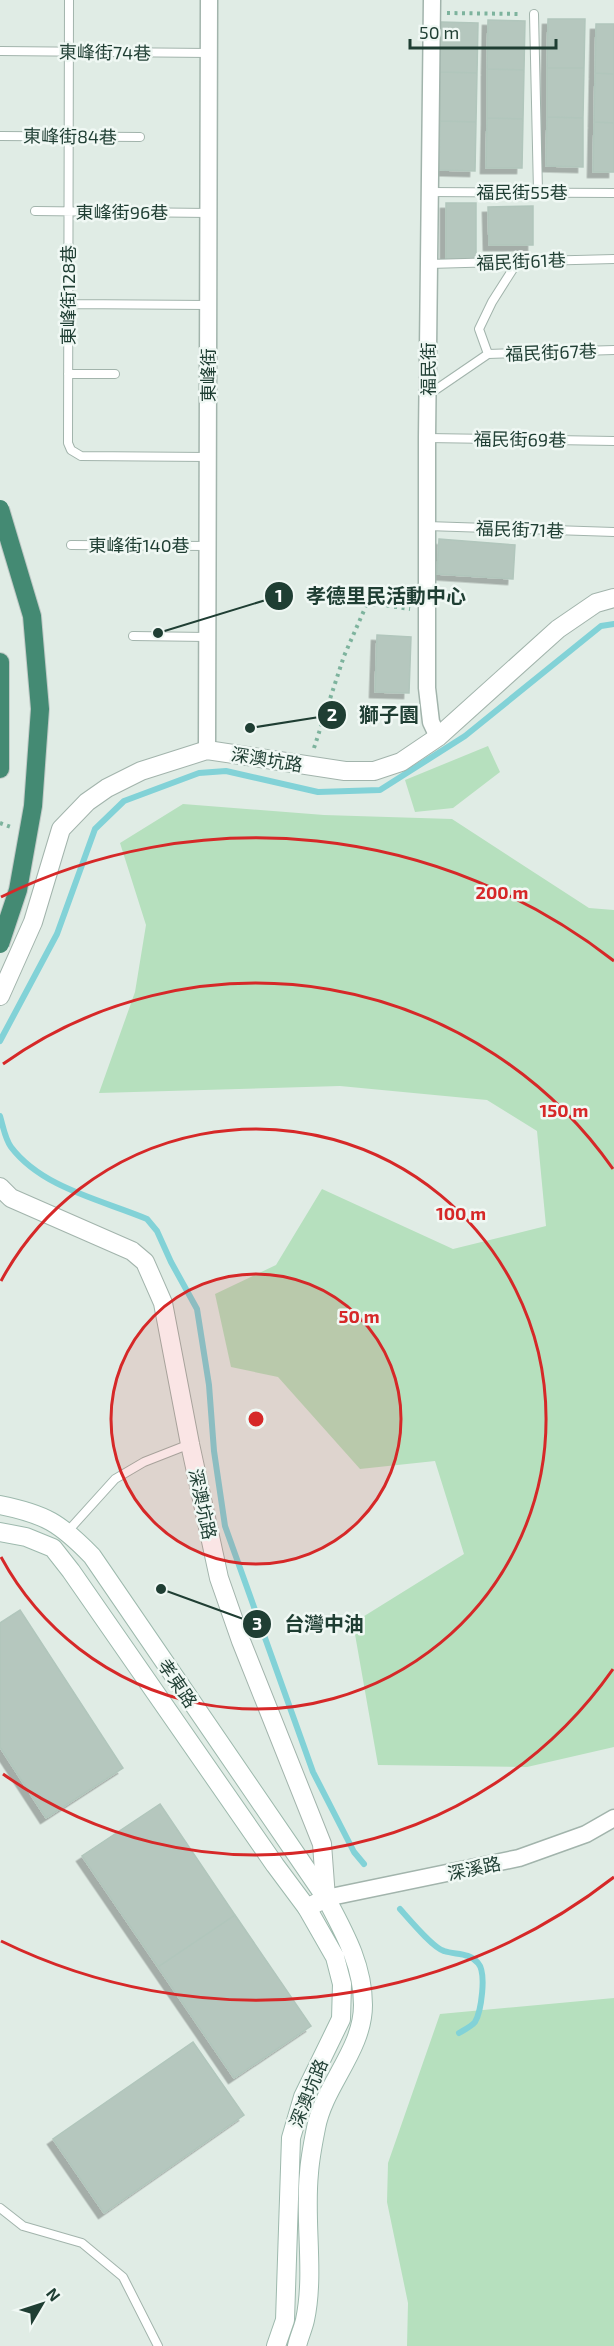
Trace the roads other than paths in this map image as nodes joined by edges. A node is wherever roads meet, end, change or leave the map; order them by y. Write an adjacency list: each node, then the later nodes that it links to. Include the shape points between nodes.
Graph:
1 (69, 0): 6 (lane, 東峰街128巷)
2 (209, 0): 7 (street, 東峰街)
3 (431, 6): 11 (street, 福民街)
4 (534, 14): 12 (lane)
5 (0, 51): 6 (lane, 東峰街74巷)
6 (69, 52): 7 (lane, 東峰街74巷); 9 (lane, 東峰街128巷)
7 (209, 53): 16 (street, 東峰街)
8 (0, 136): 9 (lane, 東峰街84巷)
9 (69, 136): 10 (lane, 東峰街84巷); 15 (lane, 東峰街128巷)
10 (140, 137)
11 (430, 192): 12 (lane, 福民街55巷); 19 (street, 福民街)
12 (538, 192): 13 (lane, 福民街55巷)
13 (614, 193)
14 (35, 211): 15 (lane, 東峰街96巷)
15 (68, 212): 16 (lane, 東峰街96巷); 20 (lane, 東峰街128巷)
16 (209, 213): 21 (street, 東峰街)
17 (614, 259): 18 (lane, 福民街61巷)
18 (518, 261): 19 (lane, 福民街61巷); 23 (lane, via 479,329)
19 (429, 264): 26 (street, 福民街)
20 (68, 304): 21 (lane); 24 (lane, 東峰街128巷)
21 (208, 306): 29 (street, 東峰街)
22 (614, 350): 23 (lane, 福民街67巷)
23 (488, 354): 26 (lane, 福民街67巷)
24 (68, 374): 25 (lane); 29 (lane, 東峰街128巷, via 70,450 81,456)
25 (115, 374)
26 (428, 395): 27 (street, 福民街)
27 (427, 438): 28 (lane, 福民街69巷); 31 (street, 福民街)
28 (614, 441)
29 (208, 457): 34 (street, 東峰街)
30 (0, 509): 42 (highway, bridge, via 32,616 40,709 33,806 18,890)
31 (427, 526): 32 (lane, 福民街71巷); 39 (street, 福民街, via 427,688 431,722)
32 (614, 532)
33 (72, 545): 34 (lane, 東峰街140巷)
34 (207, 546): 37 (street, 東峰街)
35 (614, 598): 39 (main road, 深澳坑路, via 596,603 558,628)
36 (133, 636): 37 (lane)
37 (207, 637): 40 (street, 東峰街)
38 (0, 662): 41 (highway)
39 (438, 737): 40 (main road, 深澳坑路, via 401,762 374,771 345,771)
40 (207, 750): 43 (main road, 深澳坑路, via 141,771 107,788 61,829 33,922)
41 (0, 769)
42 (0, 944)
43 (0, 996)
44 (0, 1187): 45 (main road, 深澳坑路, via 11,1198 132,1251 145,1262 163,1303)
45 (190, 1444): 47 (lane, via 144,1462 116,1479); 50 (main road, 深澳坑路, via 219,1578 322,1844)
46 (0, 1505): 47 (main road, 孝東路, via 47,1518)
47 (68, 1531): 50 (main road, 孝東路, via 92,1556)
48 (0, 1532): 51 (main road, 孝東路, via 53,1548)
49 (614, 1818): 50 (street, 深溪路, via 586,1834 519,1858)
50 (326, 1898): 51 (main road); 55 (main road, 深澳坑路, via 351,1945 363,2007 357,2036 333,2082 317,2125 308,2175 308,2295)
51 (308, 1908): 54 (main road, 深澳坑路, via 335,1957 342,1984 340,2019 303,2097 291,2138 285,2320)
52 (0, 2208): 53 (lane, via 23,2226 82,2243 123,2277)
53 (158, 2346)
54 (276, 2346)
55 (297, 2346)

